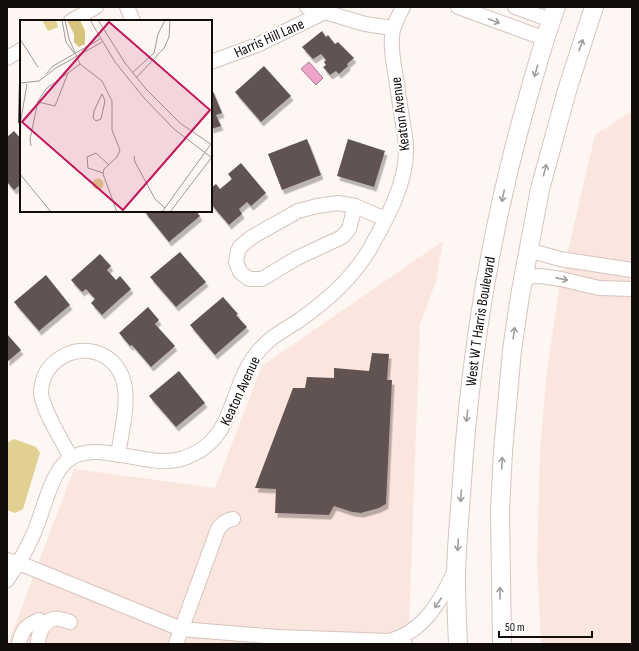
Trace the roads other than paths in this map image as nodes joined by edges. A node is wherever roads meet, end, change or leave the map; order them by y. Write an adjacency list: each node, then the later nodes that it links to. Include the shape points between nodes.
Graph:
1 (96, 7): 10 (street)
2 (128, 7): 11 (street)
3 (307, 7): 8 (street, Harris Hill Lane)
4 (403, 7): 12 (street, Keaton Avenue)
5 (458, 7): 13 (street, one-way to 13)
6 (515, 7): 9 (street)
7 (594, 7): 19 (main road, one-way to 7, via 551,148)
8 (325, 12): 12 (street, Harris Hill Lane, via 365,24); 16 (street, Harris Hill Lane, via 263,42)
9 (554, 14): 13 (main road, West W T Harris Boulevard)
10 (73, 20)
11 (133, 20)
12 (393, 28): 18 (street, Keaton Avenue, via 392,55 406,147 402,180)
13 (546, 39): 27 (main road, West W T Harris Boulevard, one-way to 27, via 503,193 489,264 471,377)
14 (20, 51): 15 (street)
15 (7, 58)
16 (212, 62)
17 (355, 206): 17 (street, via 349,229 342,237 297,258 262,279 249,279 239,269 236,262 240,247 265,228 298,211 317,206 338,203); 18 (street)
18 (385, 220): 23 (street, Keaton Avenue, via 362,261 338,289 323,303 274,336 256,354 222,428 207,446 174,461)
19 (528, 250): 20 (street, via 560,259); 21 (main road)
20 (632, 270)
21 (523, 277): 22 (street, one-way to 22, via 541,276 599,288); 42 (main road, one-way to 21, via 500,511 503,451 512,350)
22 (632, 289)
23 (118, 455): 24 (street, Keaton Avenue, via 87,452); 24 (street, via 126,399 120,372 100,353 76,350 53,363 44,376 41,394 44,407)
24 (71, 458): 26 (street, Keaton Avenue, via 58,471 34,534)
25 (233, 519): 30 (street, via 227,520 218,529)
26 (13, 562): 28 (street, Keaton Avenue); 30 (street)
27 (456, 568): 32 (street, one-way to 32, via 444,595 426,619 400,638); 41 (main road, West W T Harris Boulevard)
28 (7, 580)
29 (46, 619): 34 (street, via 27,625); 35 (street); 36 (street, via 37,629); 37 (street); 38 (street, via 70,622 58,623 48,636)
30 (181, 629): 31 (street); 39 (street)
31 (278, 640): 33 (street)
32 (390, 641): 33 (street); 40 (street)
33 (360, 642)
34 (19, 644)
35 (27, 644)
36 (33, 644)
37 (38, 644)
38 (47, 644)
39 (176, 644)
40 (405, 644)
41 (458, 644)
42 (502, 644)

